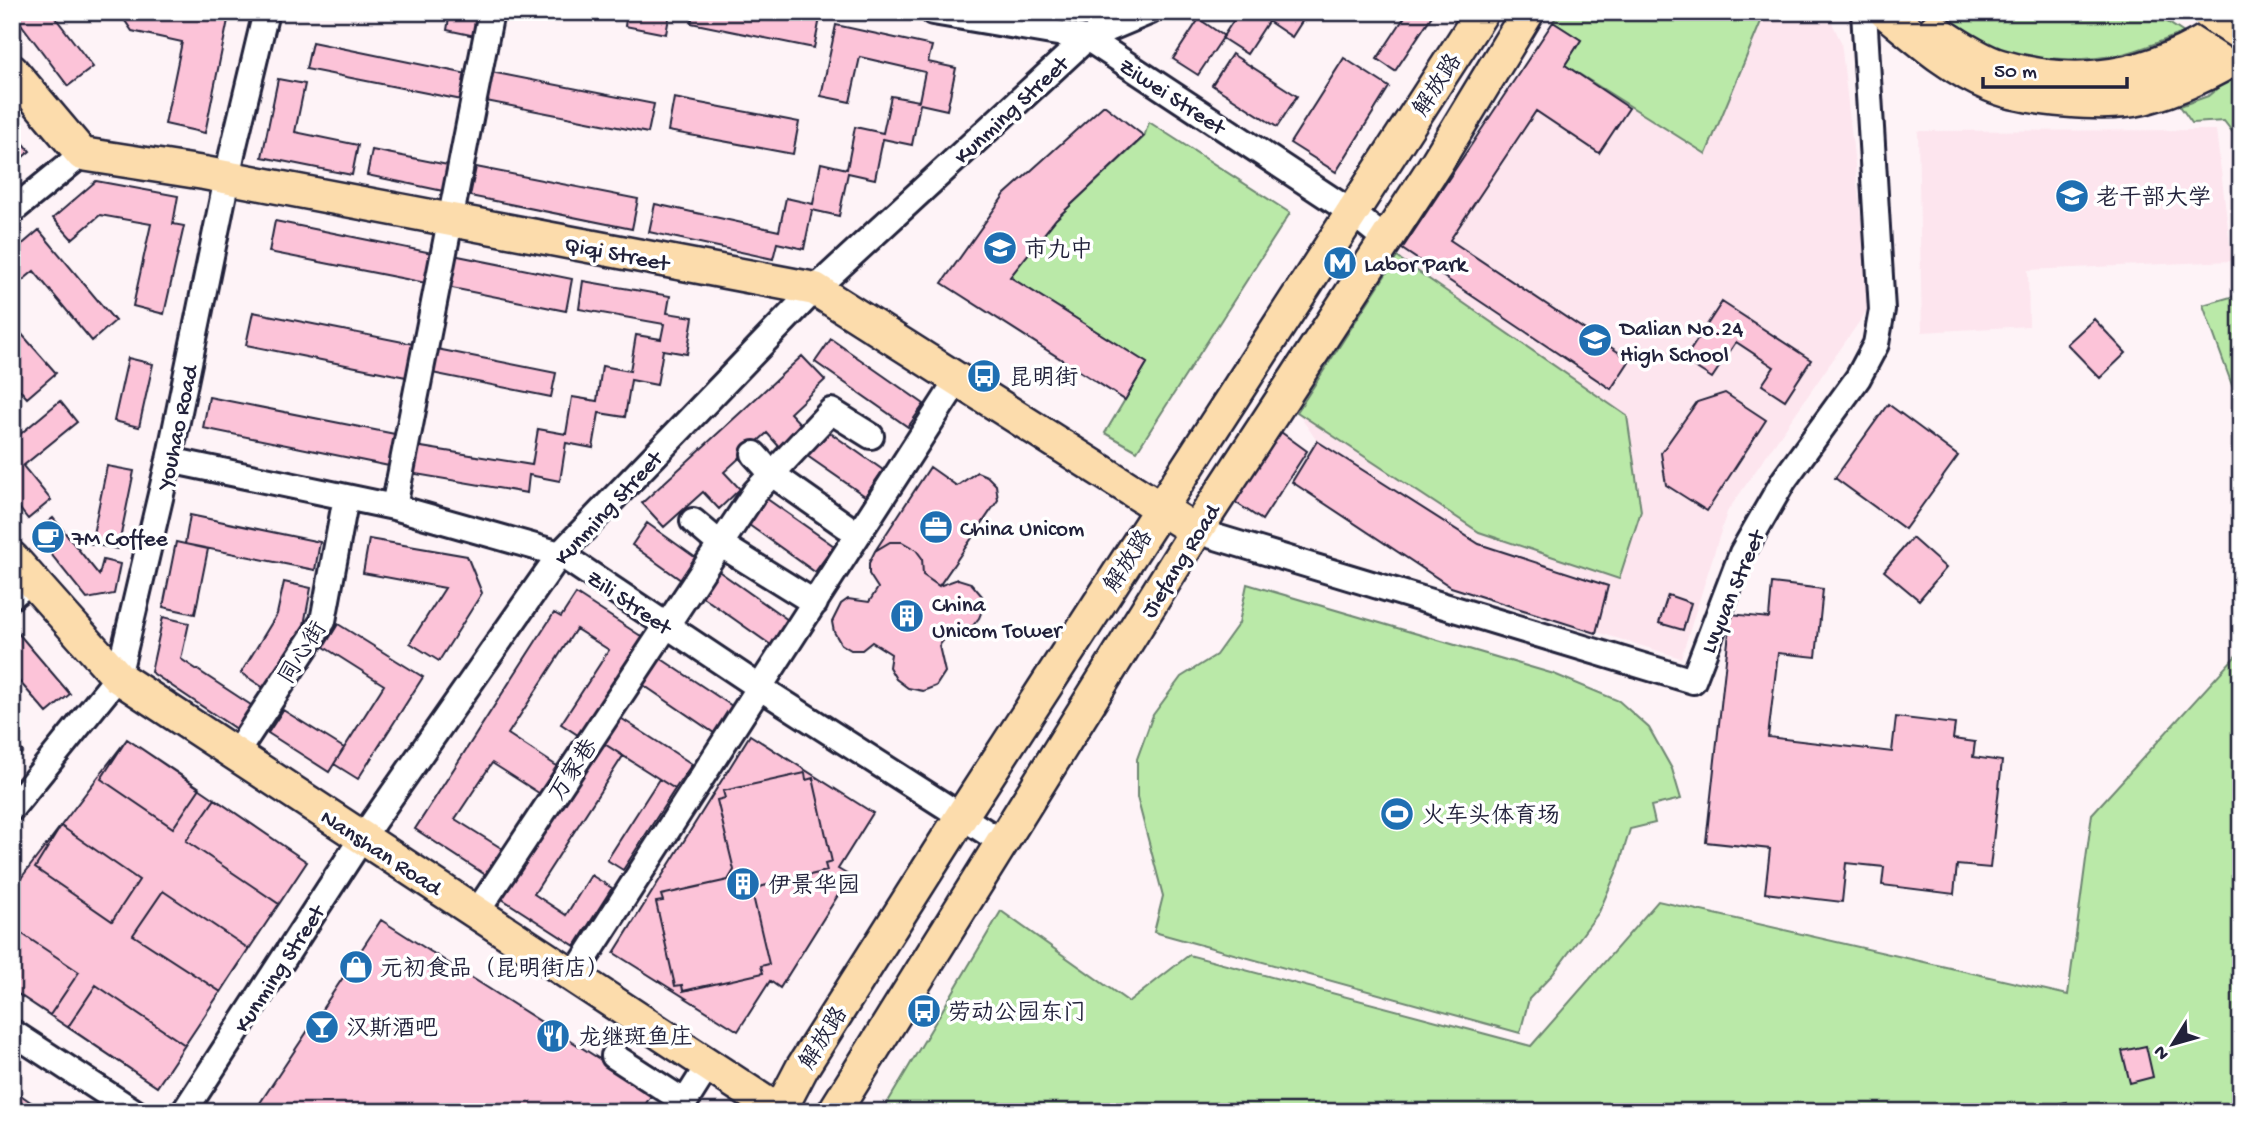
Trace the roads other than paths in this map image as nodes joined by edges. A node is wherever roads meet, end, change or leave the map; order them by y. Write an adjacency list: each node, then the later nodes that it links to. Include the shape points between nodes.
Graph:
1 (266, 12): 17 (street, Youhao Road)
2 (491, 12): 20 (street)
3 (933, 12): 13 (street, Ziwei Street)
4 (1094, 12): 13 (street)
5 (1149, 12): 13 (street, Kunming Street)
6 (1482, 12): 19 (main road, 解放路)
7 (1528, 12): 21 (main road, Jiefang Road)
8 (2207, 12): 12 (main road, bridge)
9 (1871, 13): 11 (main road); 33 (street, Lvyuan Street, via 1882,310 1876,344 1858,378 1784,480 1742,553 1693,681)
10 (2241, 17): 11 (main road, via 2176,59 2121,75 2061,77 1998,66)
11 (1925, 30): 14 (main road, via 1962,71 1992,86 2041,99 2143,98)
12 (2241, 34)
13 (1087, 38): 19 (street, Ziwei Street); 22 (street, Kunming Street)
14 (2241, 54)
15 (12, 71): 16 (main road)
16 (82, 154): 17 (main road, Qiqi Street); 18 (street)
17 (228, 178): 20 (main road, Qiqi Street); 26 (street, Youhao Road)
18 (12, 211)
19 (1354, 214): 21 (street, Ziwei Street); 30 (main road, 解放路)
20 (449, 220): 22 (main road, Qiqi Street); 29 (street)
21 (1386, 240): 33 (main road, Jiefang Road)
22 (815, 289): 23 (main road, Qiqi Street); 35 (street, Kunming Street)
23 (957, 382): 30 (main road, Qiqi Street); 37 (street)
24 (871, 436): 27 (street, 万家巷, via 831,411)
25 (754, 454): 27 (street)
26 (169, 460): 28 (street, Zili Street); 39 (street, Youhao Road)
27 (772, 474): 32 (street); 34 (street, 万家巷)
28 (346, 497): 29 (street, Zili Street); 41 (street, 同心街, via 323,621)
29 (394, 507): 35 (street, Zili Street)
30 (1160, 509): 33 (main road, Qiqi Street); 43 (main road, 解放路)
31 (693, 521): 34 (street)
32 (846, 526)
33 (1196, 531): 45 (main road, Jiefang Road)
34 (720, 544): 37 (street); 38 (street, 万家巷)
35 (560, 554): 38 (street, Zili Street); 44 (street, Kunming Street)
36 (19, 578): 39 (main road, Nanshan Road)
37 (815, 603): 40 (street)
38 (666, 625): 40 (street, Zili Street); 46 (street, 万家巷)
39 (118, 677): 41 (main road, Nanshan Road); 42 (street, Youhao Road)
40 (759, 687): 43 (street, Zili Street); 47 (street)
41 (234, 755): 44 (main road, Nanshan Road)
42 (12, 808)
43 (961, 817): 45 (street, Zili Street); 53 (main road, 解放路, via 802,1068)
44 (362, 838): 46 (main road, Nanshan Road); 52 (street, Kunming Street)
45 (1003, 844): 54 (main road, Jiefang Road)
46 (477, 912): 47 (main road, Nanshan Road)
47 (573, 977): 50 (main road, Nanshan Road)
48 (12, 1032): 51 (street)
49 (614, 1056): 50 (street, via 685,1102)
50 (709, 1064): 53 (main road, Nanshan Road)
51 (135, 1112)
52 (184, 1112)
53 (779, 1112)
54 (834, 1112)

